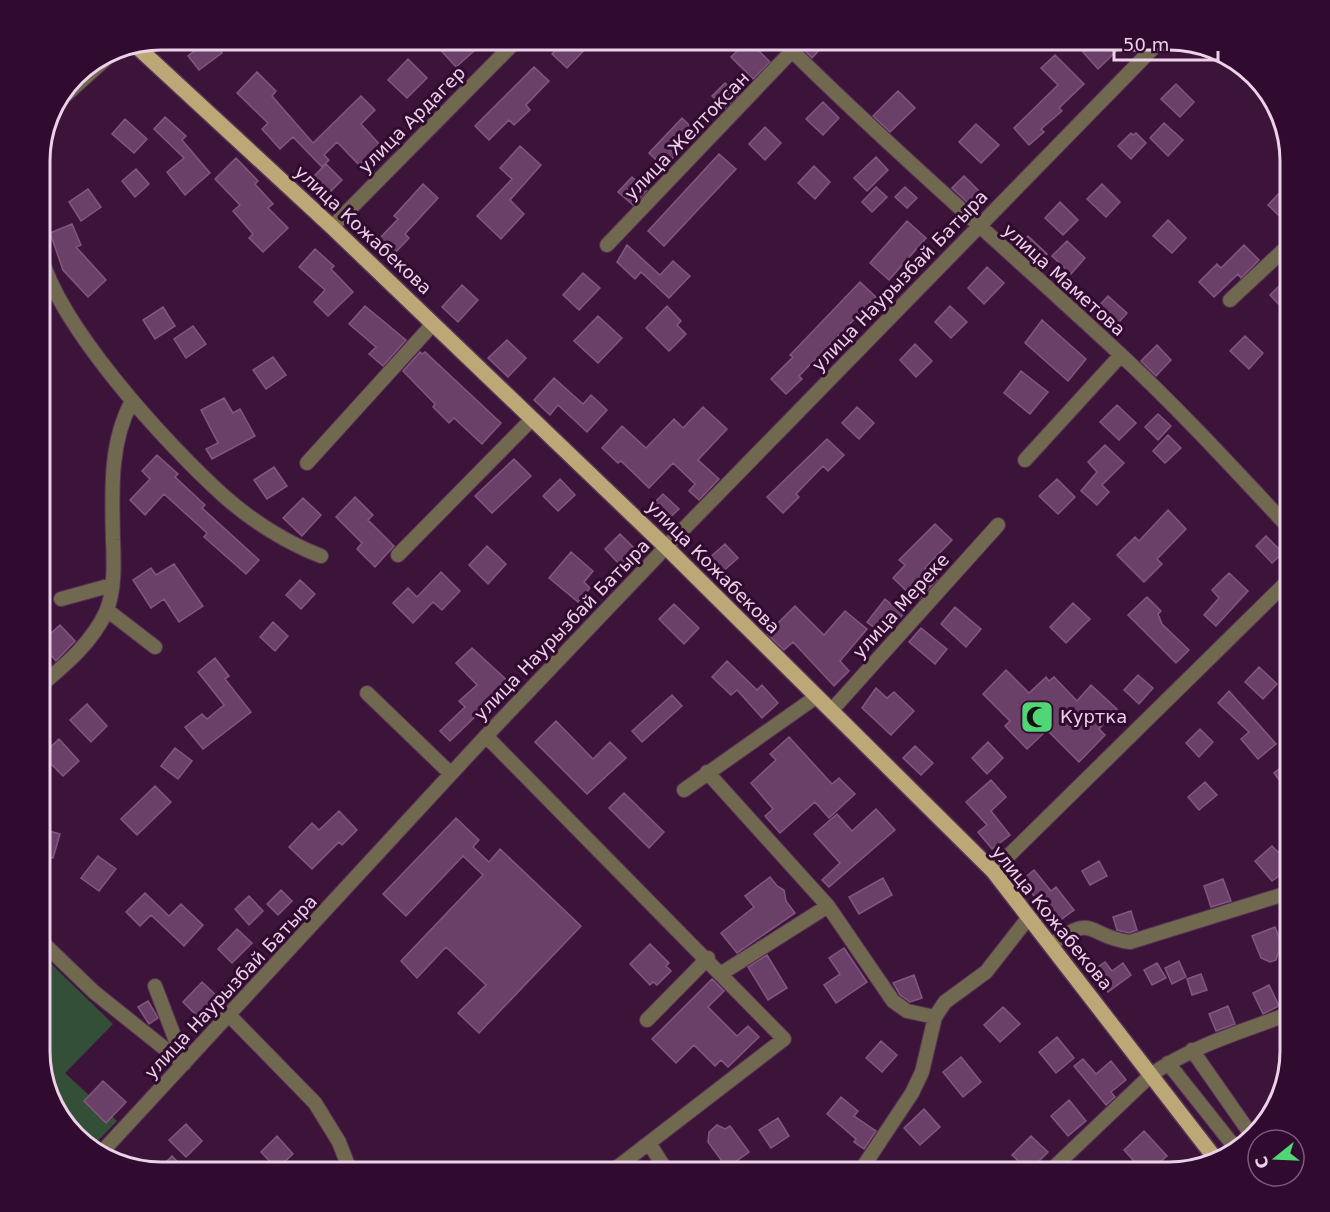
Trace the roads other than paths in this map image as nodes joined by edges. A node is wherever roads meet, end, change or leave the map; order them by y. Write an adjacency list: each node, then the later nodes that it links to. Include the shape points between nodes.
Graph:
1 (507, 50): 5 (street, улица Ардагер)
2 (1151, 50): 6 (street, улица Наурызбай Батыра)
3 (792, 51): 6 (street, улица Маметова); 7 (street, улица Желтоксан)
4 (142, 52): 5 (main road, улица Кожабекова)
5 (332, 227): 11 (main road, улица Кожабекова)
6 (978, 227): 12 (street, улица Маметова); 19 (street, улица Наурызбай Батыра)
7 (607, 245)
8 (1280, 253): 10 (street)
9 (50, 280): 13 (street, via 66,310)
10 (1230, 300)
11 (433, 324): 14 (main road, улица Кожабекова); 16 (street)
12 (1121, 355): 15 (street); 17 (street, улица Маметова)
13 (132, 401): 21 (street, via 225,498 294,546); 22 (street, via 123,417 115,449)
14 (532, 418): 19 (main road, улица Кожабекова); 20 (street)
15 (1025, 460)
16 (307, 463)
17 (1280, 518)
18 (998, 525): 30 (street, улица Мереке)
19 (666, 547): 29 (main road, улица Кожабекова); 31 (street, улица Наурызбай Батыра)
20 (398, 555)
21 (321, 556)
22 (112, 585): 24 (street); 25 (street)
23 (1280, 589): 35 (street)
24 (61, 599)
25 (107, 610): 26 (street); 27 (street, via 80,651)
26 (155, 648)
27 (50, 677)
28 (367, 693): 33 (street)
29 (816, 697): 30 (main road, улица Кожабекова); 32 (street)
30 (831, 711): 35 (main road, улица Кожабекова)
31 (486, 736): 33 (street, улица Наурызбай Батыра); 41 (street)
32 (707, 772): 34 (street); 37 (street)
33 (451, 774): 44 (street, улица Наурызбай Батыра)
34 (684, 790)
35 (993, 871): 38 (main road, улица Кожабекова)
36 (1280, 895): 39 (street, via 1130,942 1082,926)
37 (828, 906): 42 (street); 45 (street, via 893,1001 907,1011)
38 (1029, 917): 39 (main road, улица Кожабекова); 45 (street, via 986,972 945,1002)
39 (1051, 945): 51 (main road, улица Кожабекова)
40 (50, 950): 50 (street, via 94,992)
41 (708, 958): 42 (street); 47 (street)
42 (722, 973): 53 (street, via 784,1039)
43 (154, 986): 50 (street)
44 (229, 1015): 50 (street, улица Наурызбай Батыра); 57 (street, via 315,1103)
45 (935, 1017): 60 (street, via 922,1072)
46 (1280, 1017): 48 (street)
47 (647, 1020)
48 (1192, 1050): 49 (street); 52 (street)
49 (1168, 1063): 51 (street); 54 (street)
50 (184, 1064): 55 (street, улица Наурызбай Батыра)
51 (1152, 1074): 56 (main road, улица Кожабекова); 61 (street)
52 (1250, 1128)
53 (649, 1143): 58 (street); 59 (street)
54 (1232, 1143)
55 (106, 1148)
56 (1212, 1154)
57 (347, 1162)
58 (624, 1162)
59 (661, 1162)
60 (866, 1162)
61 (1060, 1162)

